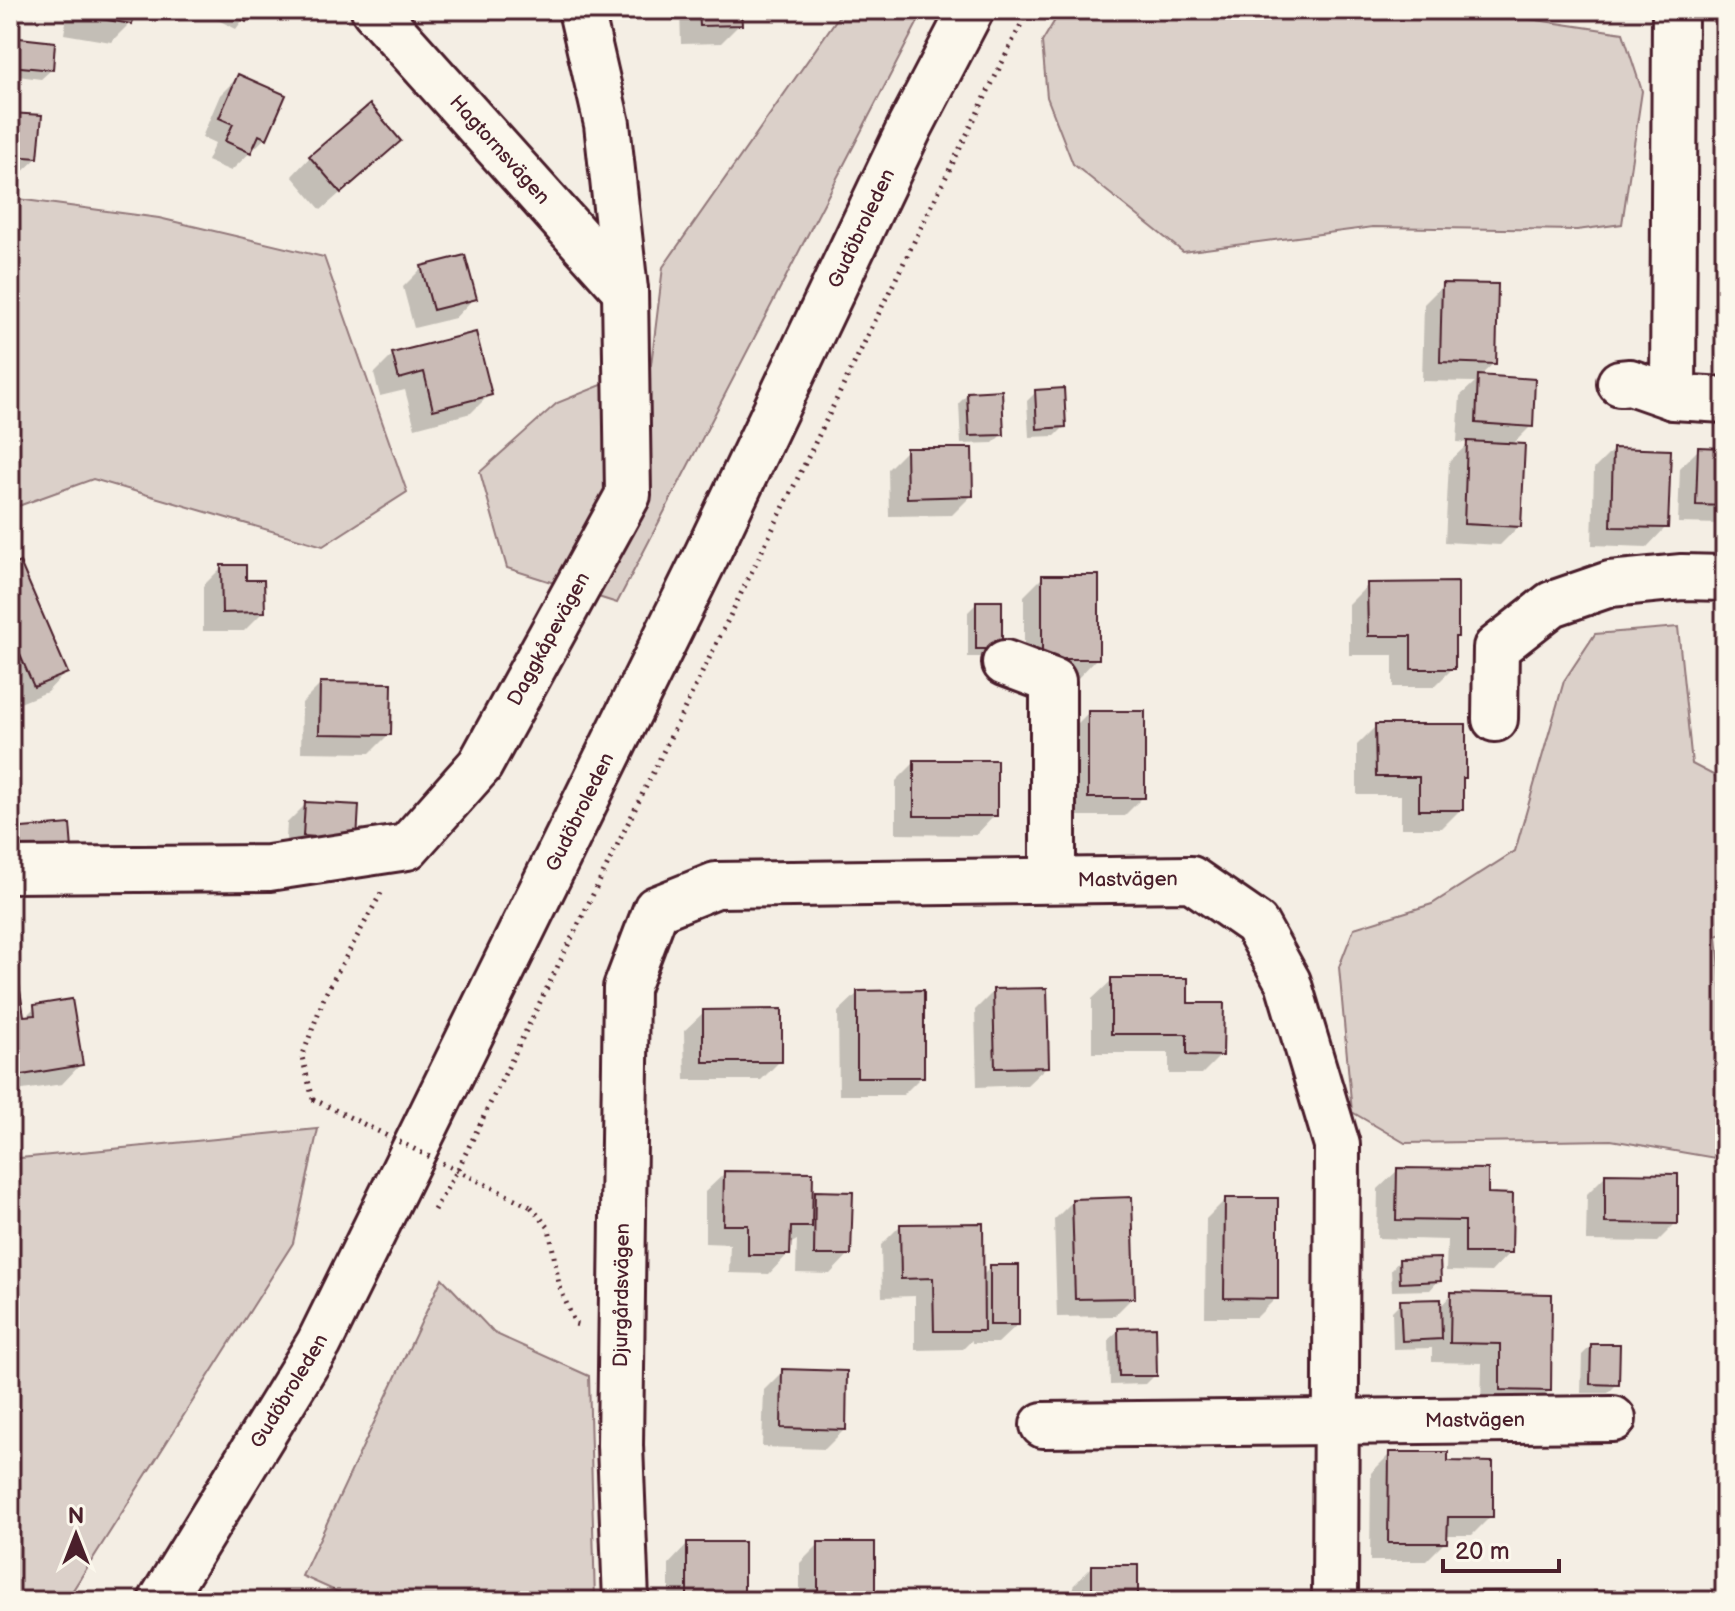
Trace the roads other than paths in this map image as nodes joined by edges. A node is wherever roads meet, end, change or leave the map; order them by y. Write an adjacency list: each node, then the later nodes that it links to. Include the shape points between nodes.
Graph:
1 (374, 10): 5 (street, Hagtornsvägen)
2 (581, 10): 5 (street, Daggkåpevägen, via 607,124)
3 (971, 10): 18 (street, Gudöbroleden, via 319,1343)
4 (1675, 10): 7 (street)
5 (625, 290): 12 (street, Daggkåpevägen, via 628,495 480,765 407,847 269,868)
6 (1620, 383): 7 (street)
7 (1673, 397): 8 (street)
8 (1725, 400)
9 (1725, 578): 11 (street, via 1610,584 1552,604 1496,648)
10 (1005, 663): 13 (street, via 1053,681)
11 (1495, 719)
12 (10, 870)
13 (1053, 880): 14 (street, Mastvägen, via 716,885 656,909); 16 (street, Mastvägen, via 1191,879 1256,924 1288,982 1337,1145)
14 (626, 988): 19 (street, Djurgårdsvägen, via 620,1445)
15 (1613, 1419): 16 (street, Mastvägen)
16 (1337, 1423): 17 (street, Mastvägen); 20 (street, Mastvägen)
17 (1043, 1425)
18 (161, 1601)
19 (626, 1601)
20 (1335, 1601)

